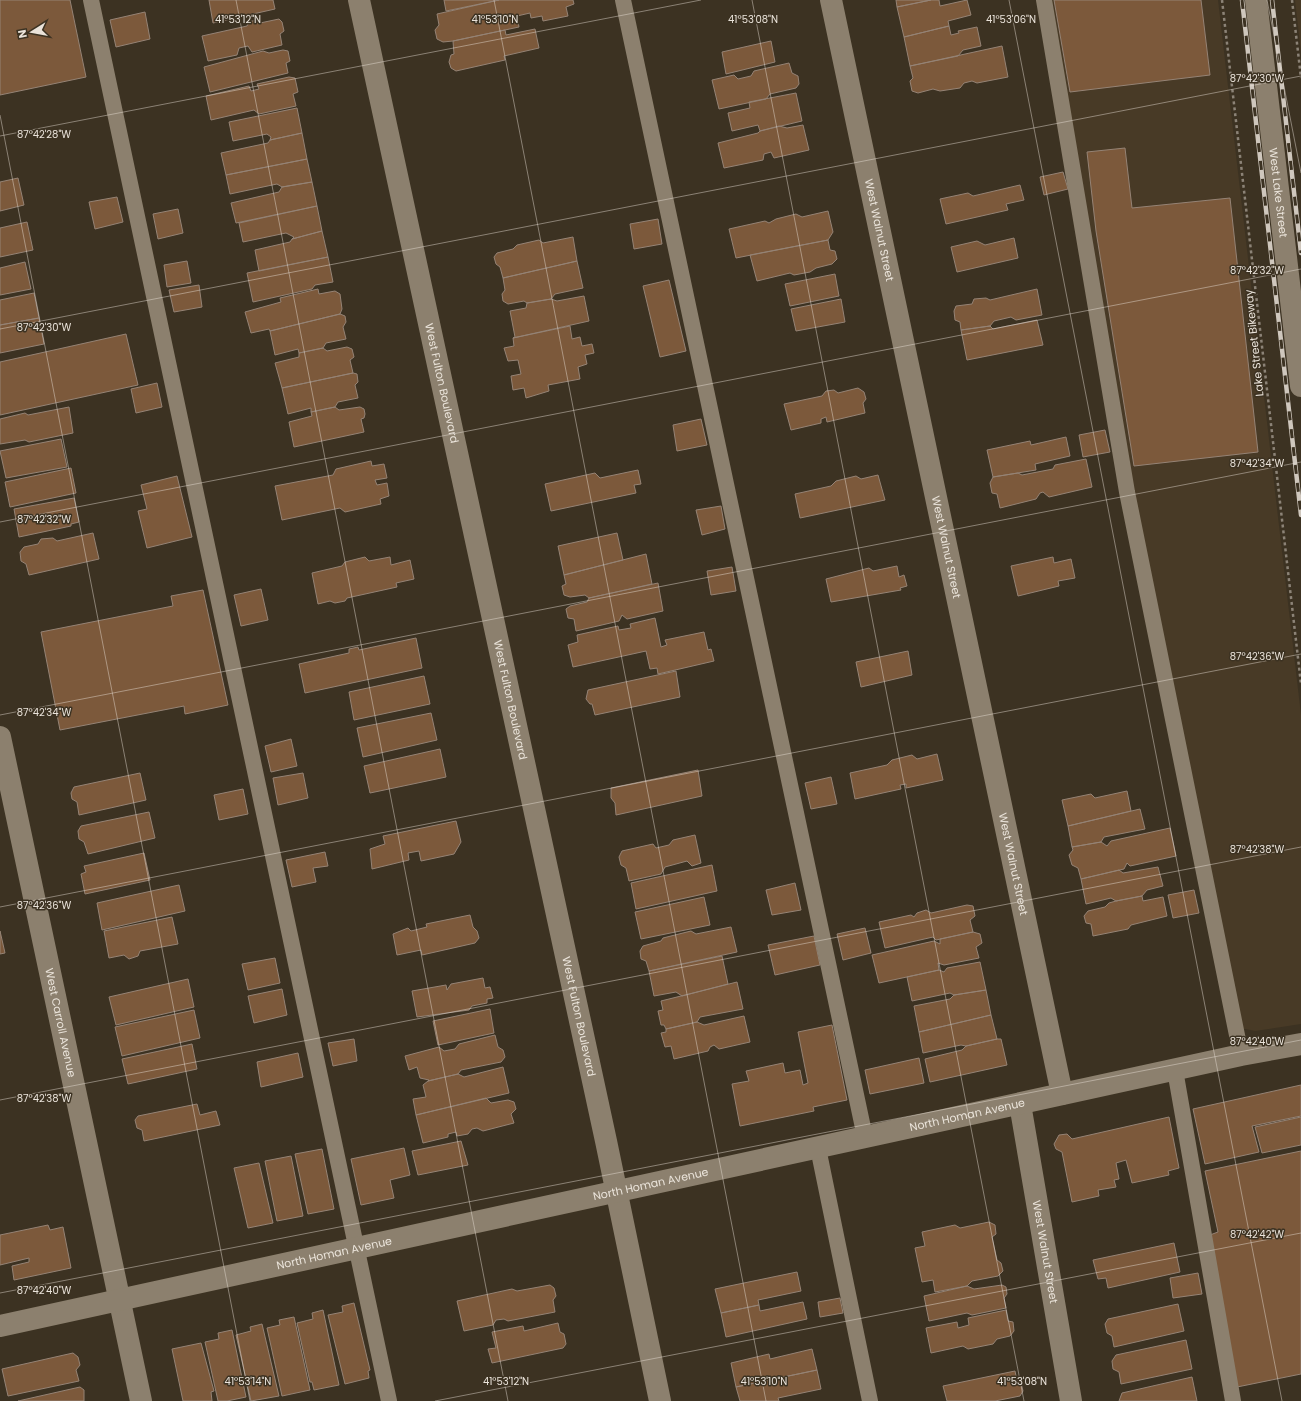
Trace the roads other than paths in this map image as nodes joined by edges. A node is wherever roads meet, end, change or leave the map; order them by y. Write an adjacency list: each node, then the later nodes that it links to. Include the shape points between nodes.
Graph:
1 (91, 0): 17 (lane)
2 (359, 0): 16 (street, West Fulton Boulevard)
3 (622, 0): 14 (lane)
4 (831, 0): 12 (street, West Walnut Street)
5 (1044, 0): 10 (lane, via 1127,492)
6 (1256, 0): 7 (street, West Lake Street)
7 (1301, 386)
8 (0, 737): 18 (street, West Carroll Avenue)
9 (1301, 1044): 10 (street, North Homan Avenue)
10 (1241, 1056): 11 (street, North Homan Avenue)
11 (1175, 1070): 12 (street, North Homan Avenue); 25 (lane)
12 (1062, 1094): 13 (street, North Homan Avenue)
13 (1020, 1104): 14 (street, North Homan Avenue); 24 (street, West Walnut Street)
14 (865, 1138): 15 (street, North Homan Avenue)
15 (818, 1148): 16 (street, North Homan Avenue); 23 (lane)
16 (617, 1192): 17 (street, North Homan Avenue); 22 (street, West Fulton Boulevard)
17 (356, 1248): 18 (street, North Homan Avenue); 21 (lane)
18 (120, 1300): 19 (street, North Homan Avenue); 20 (street, West Carroll Avenue)
19 (0, 1326)
20 (141, 1401)
21 (389, 1401)
22 (660, 1401)
23 (870, 1401)
24 (1071, 1401)
25 (1233, 1401)

